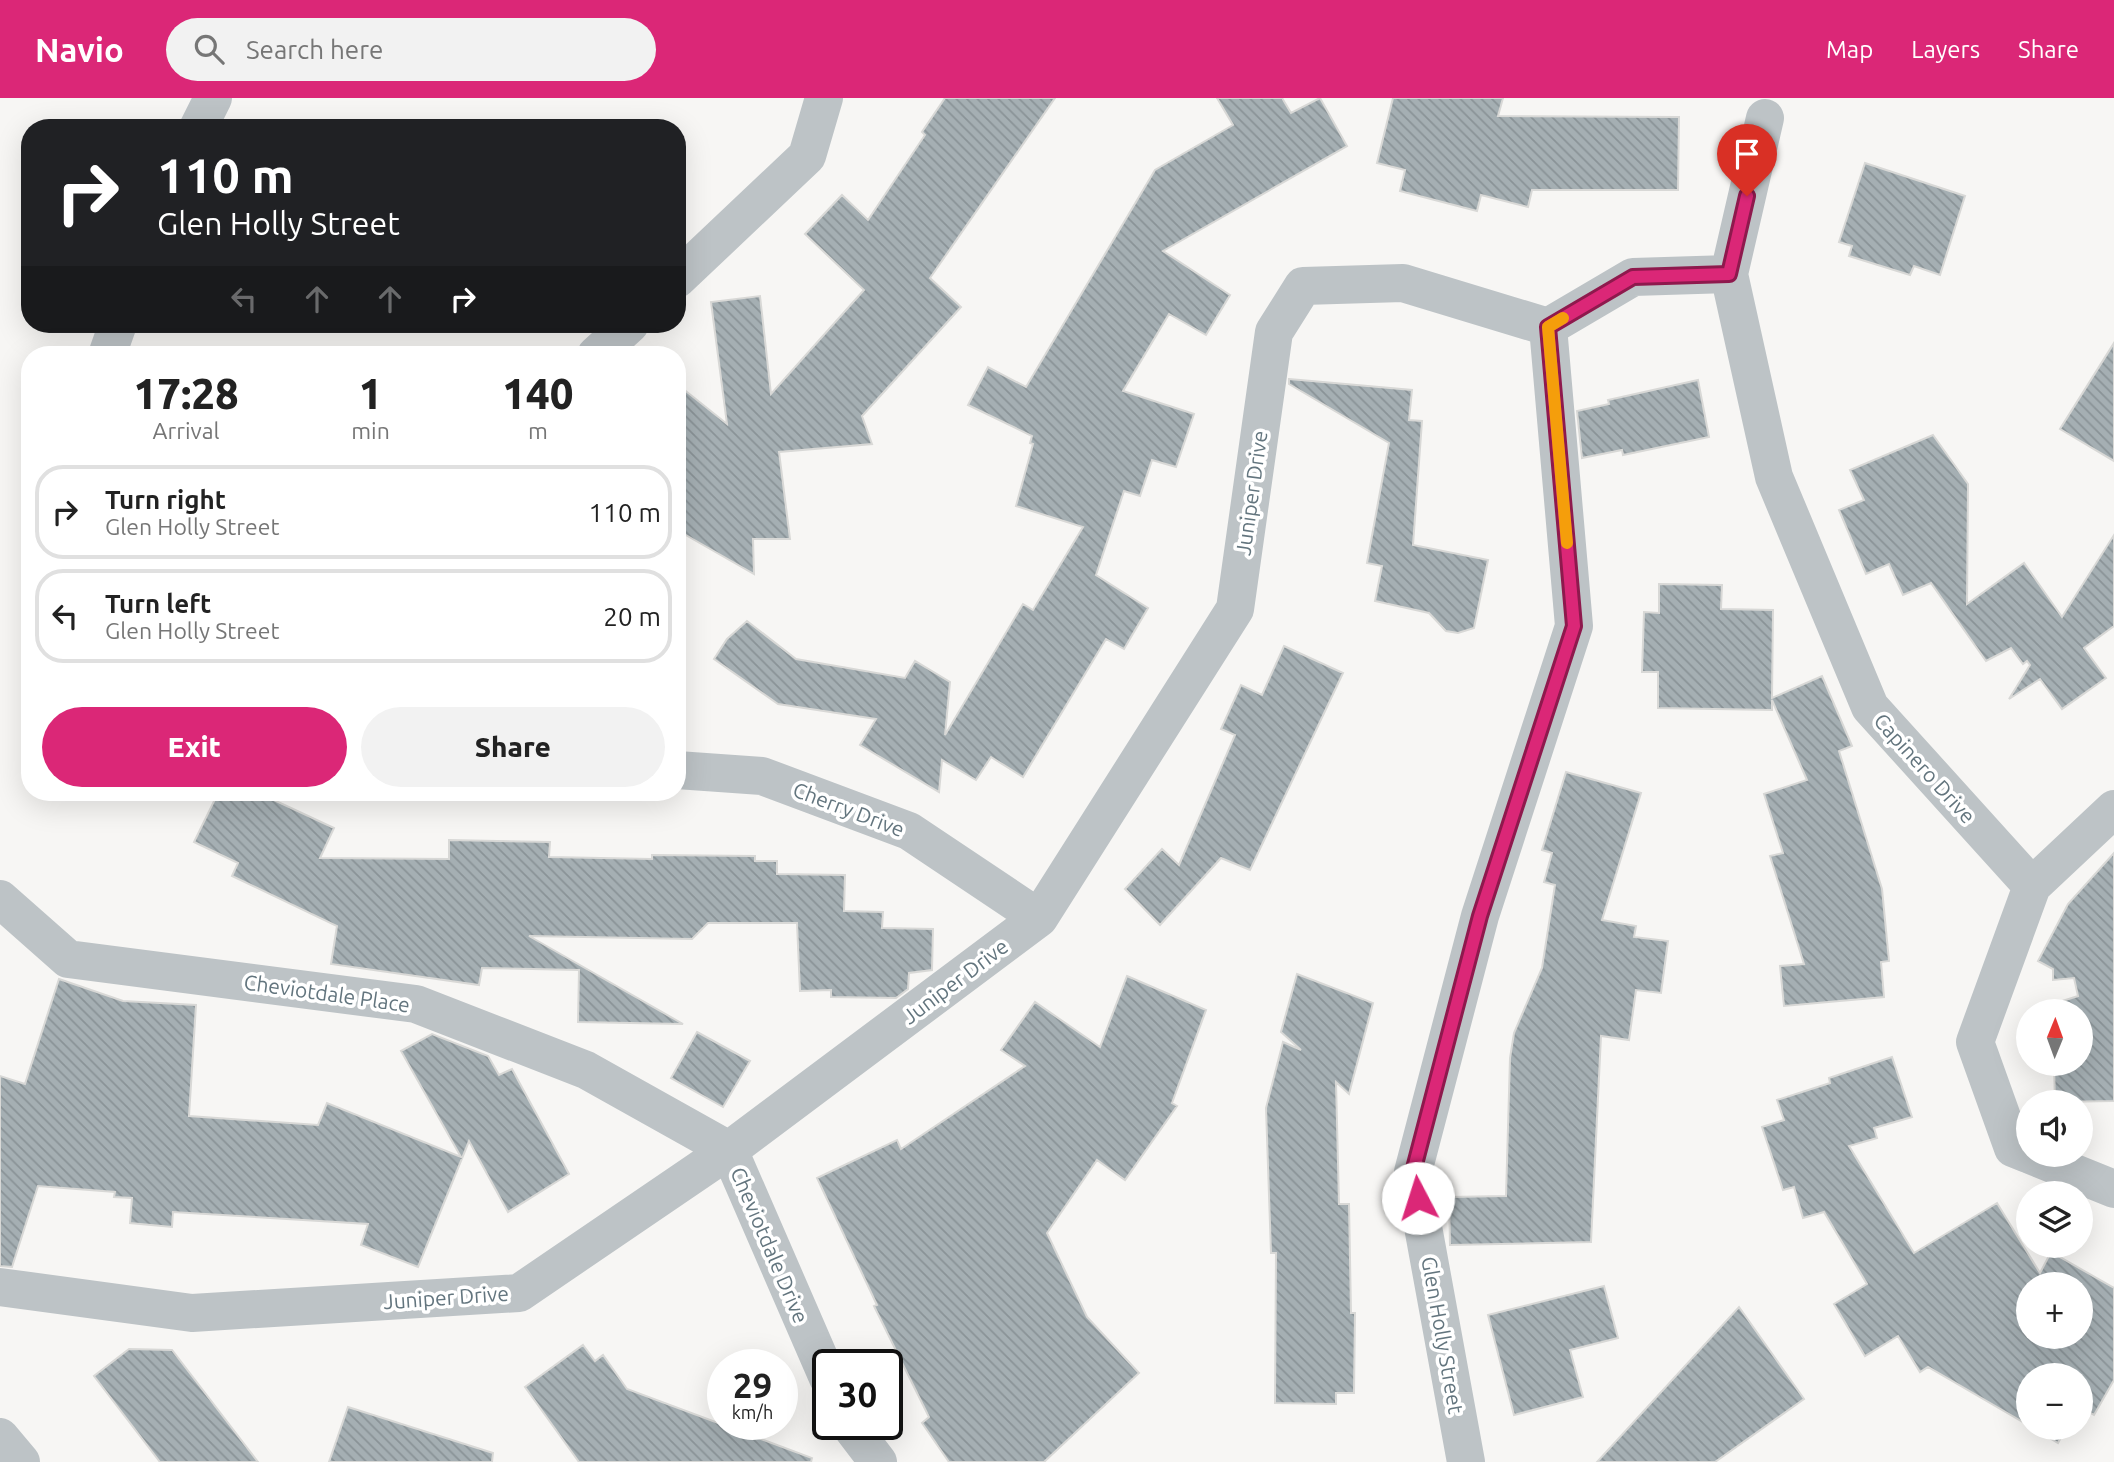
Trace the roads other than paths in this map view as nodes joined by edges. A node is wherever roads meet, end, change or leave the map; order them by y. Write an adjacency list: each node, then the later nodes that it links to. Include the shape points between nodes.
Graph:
1 (213, 98): 4 (street)
2 (824, 98): 5 (street, via 807,156)
3 (1765, 118): 6 (street)
4 (202, 119)
5 (686, 270)
6 (1729, 274): 7 (street, via 1633,277); 12 (street, Capinero Drive, via 1774,477 1870,707)
7 (1548, 327): 14 (street, Juniper Drive, via 1403,283 1303,286 1273,332 1235,610); 25 (street, Glen Holly Street, via 1574,626 1480,916 1413,1172)
8 (620, 333): 9 (street)
9 (606, 346)
10 (686, 771): 14 (street, Cherry Drive, via 762,776 909,831)
11 (2114, 809): 12 (street)
12 (2032, 886): 15 (street, via 1975,1042)
13 (0, 899): 16 (street, Cheviotdale Place, via 68,959 416,1004 586,1070)
14 (1039, 918): 16 (street, Juniper Drive)
15 (2016, 1149)
16 (729, 1150): 19 (street, Juniper Drive, via 519,1293 192,1313); 20 (street, Cheviotdale Drive)
17 (2059, 1167): 18 (street)
18 (2114, 1189)
19 (0, 1287)
20 (815, 1349)
21 (0, 1437): 23 (street)
22 (861, 1440): 24 (street)
23 (20, 1462)
24 (878, 1462)
25 (1466, 1462)

